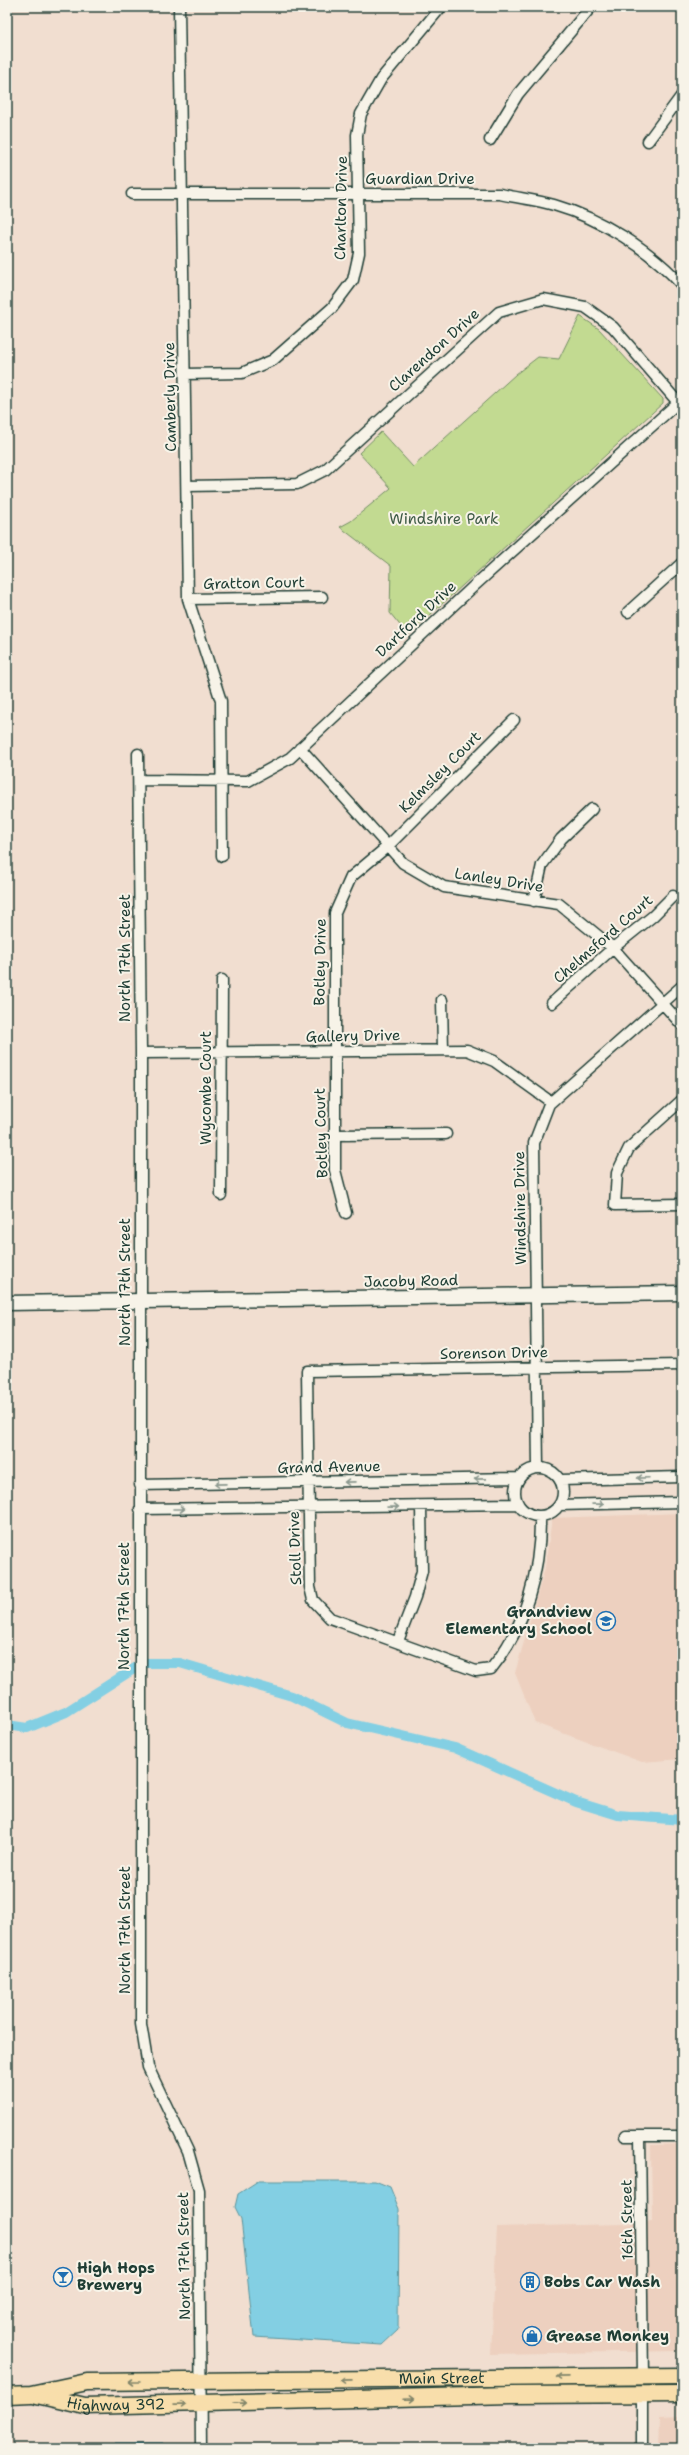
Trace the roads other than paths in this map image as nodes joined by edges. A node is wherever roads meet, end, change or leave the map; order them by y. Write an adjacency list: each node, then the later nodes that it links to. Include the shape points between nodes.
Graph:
1 (179, 7): 10 (street, Camberly Drive)
2 (441, 7): 11 (street, Charlton Drive, via 381,79 361,114 357,136)
3 (591, 7): 7 (street, via 518,94)
4 (682, 95): 5 (street)
5 (674, 106): 6 (street); 8 (street)
6 (682, 112)
7 (490, 140)
8 (648, 141)
9 (132, 194): 10 (street, Guardian Drive)
10 (182, 194): 11 (street, Guardian Drive); 13 (street, Camberly Drive)
11 (358, 194): 12 (street, Guardian Drive, via 500,194 554,205 589,218 622,236 667,269); 13 (street, Charlton Drive, via 359,254 353,280 332,308 273,360 242,373)
12 (682, 285)
13 (185, 374): 15 (street, Camberly Drive)
14 (681, 403): 15 (street, Clarendon Drive, via 613,326 585,307 543,299 499,312 325,470 297,484); 21 (street, Dartford Drive, via 475,585)
15 (187, 486): 18 (street, Camberly Drive)
16 (682, 563): 19 (street)
17 (322, 597): 18 (street, Gratton Court)
18 (188, 599): 24 (street, Camberly Drive, via 221,701)
19 (628, 612)
20 (514, 720): 26 (street, Kelmsley Court)
21 (300, 748): 24 (street, Dartford Drive, via 290,758 248,780); 26 (street, Lanley Drive)
22 (138, 754): 23 (street, North 17th Street)
23 (139, 780): 24 (street, Dartford Drive); 40 (street, North 17th Street)
24 (221, 781): 27 (street, Camberly Drive)
25 (592, 809): 29 (street, via 560,839 542,865)
26 (388, 846): 29 (street, Lanley Drive, via 403,863 444,887); 38 (street, Botley Drive, via 351,877 335,913)
27 (222, 856)
28 (672, 896): 30 (street, Chelmsford Court, via 653,916)
29 (534, 901): 30 (street, Lanley Drive, via 559,904)
30 (613, 948): 34 (street, Chelmsford Court); 35 (street, Lanley Drive)
31 (222, 980): 39 (street, Wycombe Court)
32 (682, 986): 35 (street, Windshire Drive)
33 (442, 1000): 37 (street)
34 (552, 1003)
35 (664, 1003): 36 (street, Lanley Drive); 42 (street, Windshire Drive)
36 (682, 1025)
37 (443, 1050): 38 (street, Gallery Drive); 42 (street, Gallery Drive, via 467,1050 494,1061)
38 (334, 1051): 39 (street, Gallery Drive); 44 (street, Botley Court)
39 (221, 1052): 40 (street, Gallery Drive); 45 (street, Wycombe Court)
40 (141, 1053): 50 (street, North 17th Street)
41 (682, 1100): 46 (street, via 629,1148 617,1173 615,1205)
42 (551, 1102): 49 (street, Windshire Drive, via 534,1143)
43 (446, 1134): 44 (street)
44 (335, 1135): 47 (street, Botley Court, via 335,1170)
45 (221, 1196)
46 (682, 1204)
47 (346, 1213)
48 (682, 1293): 49 (street, Jacoby Road)
49 (536, 1296): 50 (street, Jacoby Road); 53 (street, Windshire Drive)
50 (140, 1302): 51 (street, Jacoby Road); 60 (street, North 17th Street)
51 (7, 1303)
52 (682, 1365): 53 (street, Sorenson Drive)
53 (537, 1367): 54 (street, Sorenson Drive); 55 (street, Windshire Drive)
54 (307, 1371): 59 (street, Stoll Drive)
55 (538, 1468): 57 (street, via 525,1472); 58 (street, via 549,1470)
56 (682, 1477): 58 (street, one-way to 58)
57 (519, 1478): 59 (street, Grand Avenue, one-way to 59); 62 (street, via 515,1494)
58 (561, 1480): 63 (street, via 564,1495)
59 (308, 1483): 60 (street, Grand Avenue, one-way to 60); 65 (street, Stoll Drive)
60 (140, 1485): 66 (street, North 17th Street)
61 (682, 1502): 63 (street, one-way to 61)
62 (518, 1504): 64 (street); 67 (street, via 528,1513)
63 (559, 1505): 67 (street, via 551,1513)
64 (421, 1506): 65 (street, one-way to 64); 68 (street, via 422,1571)
65 (309, 1508): 66 (street, one-way to 65); 68 (street, Stoll Drive, via 310,1587 313,1600 330,1618)
66 (140, 1509): 74 (street, North 17th Street, via 141,2024 148,2067 188,2151 199,2190)
67 (540, 1516): 68 (street, Stoll Drive, via 540,1544 534,1580 522,1616 491,1669 476,1671)
68 (398, 1642)
69 (625, 2136): 70 (street)
70 (640, 2136): 71 (street); 72 (street, 16th Street)
71 (682, 2136)
72 (643, 2376): 73 (main road, Main Street); 74 (main road, Main Street, one-way to 74); 80 (main road, via 640,2382 622,2387 538,2389)
73 (682, 2376)
74 (201, 2382): 76 (main road, Highway 392, one-way to 76, via 87,2382); 81 (street, North 17th Street)
75 (682, 2382): 79 (main road, via 655,2385)
76 (31, 2394): 78 (main road, Highway 392); 81 (main road, Highway 392, one-way to 81, via 85,2406)
77 (682, 2394): 79 (main road, Main Street)
78 (7, 2395)
79 (642, 2395): 80 (main road, Main Street); 83 (street)
80 (511, 2396): 81 (main road, Main Street, one-way to 80)
81 (201, 2404): 82 (street, North 17th Street)
82 (201, 2448)
83 (642, 2448)

